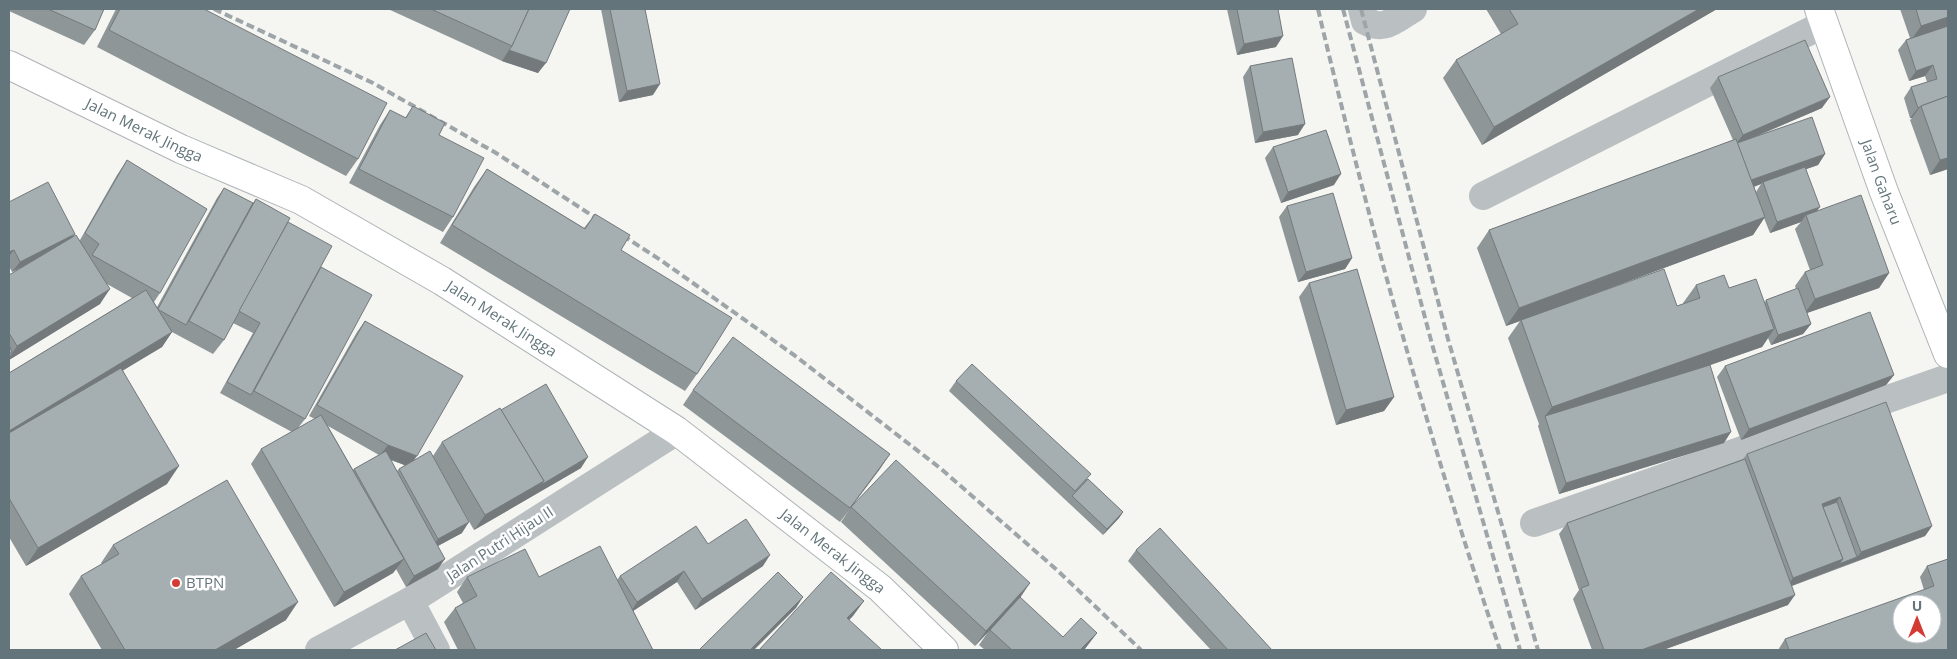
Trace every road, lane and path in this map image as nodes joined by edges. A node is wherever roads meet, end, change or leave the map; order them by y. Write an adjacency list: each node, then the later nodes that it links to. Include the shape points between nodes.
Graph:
1 (1362, 9): 2 (street, via 1365,21 1382,27)
2 (1413, 9)
3 (1821, 16): 5 (street); 6 (main road, Jalan Gaharu, via 1884,192)
4 (9, 65): 8 (main road, Jalan Merak Jingga, via 181,149 301,200 442,281)
5 (1483, 196)
6 (1948, 354)
7 (1948, 378): 9 (street)
8 (677, 431): 10 (street, Jalan Putri Hijau II); 13 (main road, Jalan Merak Jingga, via 880,588)
9 (1534, 523)
10 (410, 602): 11 (street, Jalan Putri Hijau II); 12 (street)
11 (319, 650)
12 (436, 650)
13 (944, 650)

